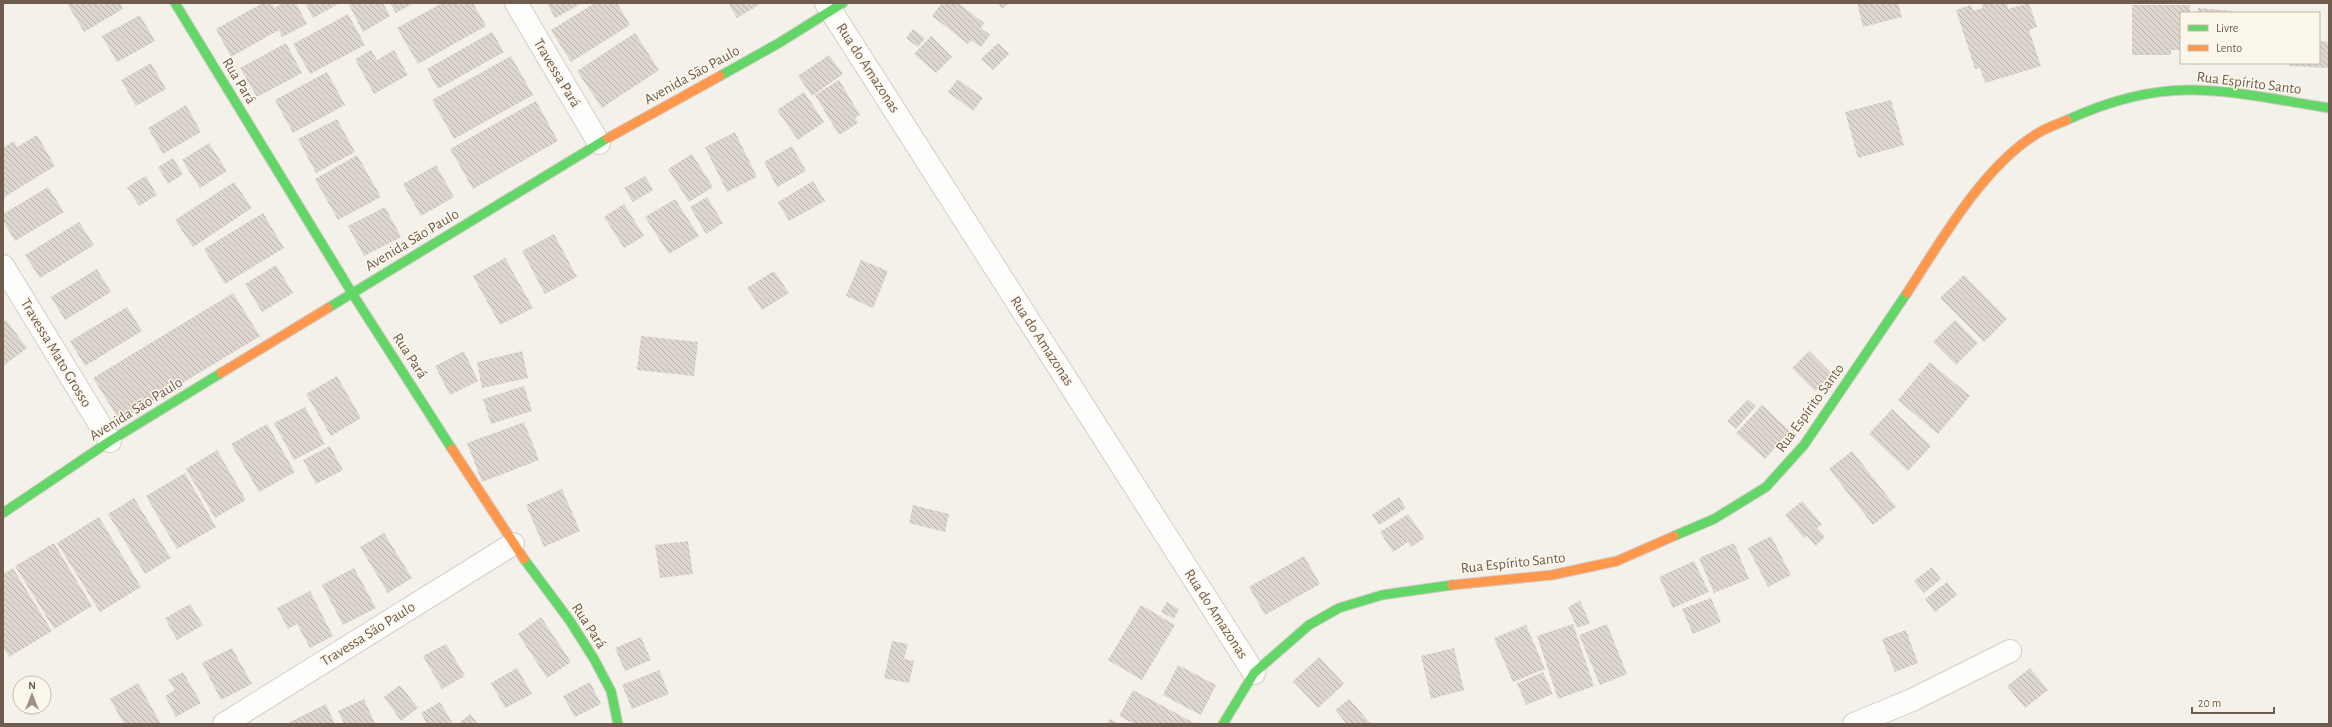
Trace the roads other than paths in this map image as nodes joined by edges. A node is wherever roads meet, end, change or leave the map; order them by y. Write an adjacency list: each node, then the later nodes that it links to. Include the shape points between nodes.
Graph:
1 (175, 3): 7 (street, Rua Pará)
2 (516, 3): 5 (street, Travessa Pará)
3 (833, 5): 5 (street, Avenida São Paulo, via 778,43); 12 (street, Rua do Amazonas)
4 (2329, 108): 12 (street, Rua Espírito Santo, via 2247,95 2178,91 2140,95 2088,111 2039,132 2002,161 1955,219 1804,445 1766,487 1714,520 1617,560 1552,575 1476,581 1389,594 1339,608 1309,625)
5 (599, 143): 7 (street, Avenida São Paulo)
6 (3, 266): 8 (street, Travessa Mato Grosso)
7 (352, 293): 8 (street, Avenida São Paulo); 10 (street, Rua Pará)
8 (110, 441): 9 (street, Avenida São Paulo)
9 (3, 513)
10 (513, 544): 14 (street, Travessa São Paulo); 15 (street, Rua Pará, via 570,621 594,659 611,691)
11 (2010, 651): 16 (street, via 1912,700)
12 (1254, 673): 13 (street, Rua Espírito Santo)
13 (1227, 722)
14 (224, 724)
15 (618, 724)
16 (1854, 724)

